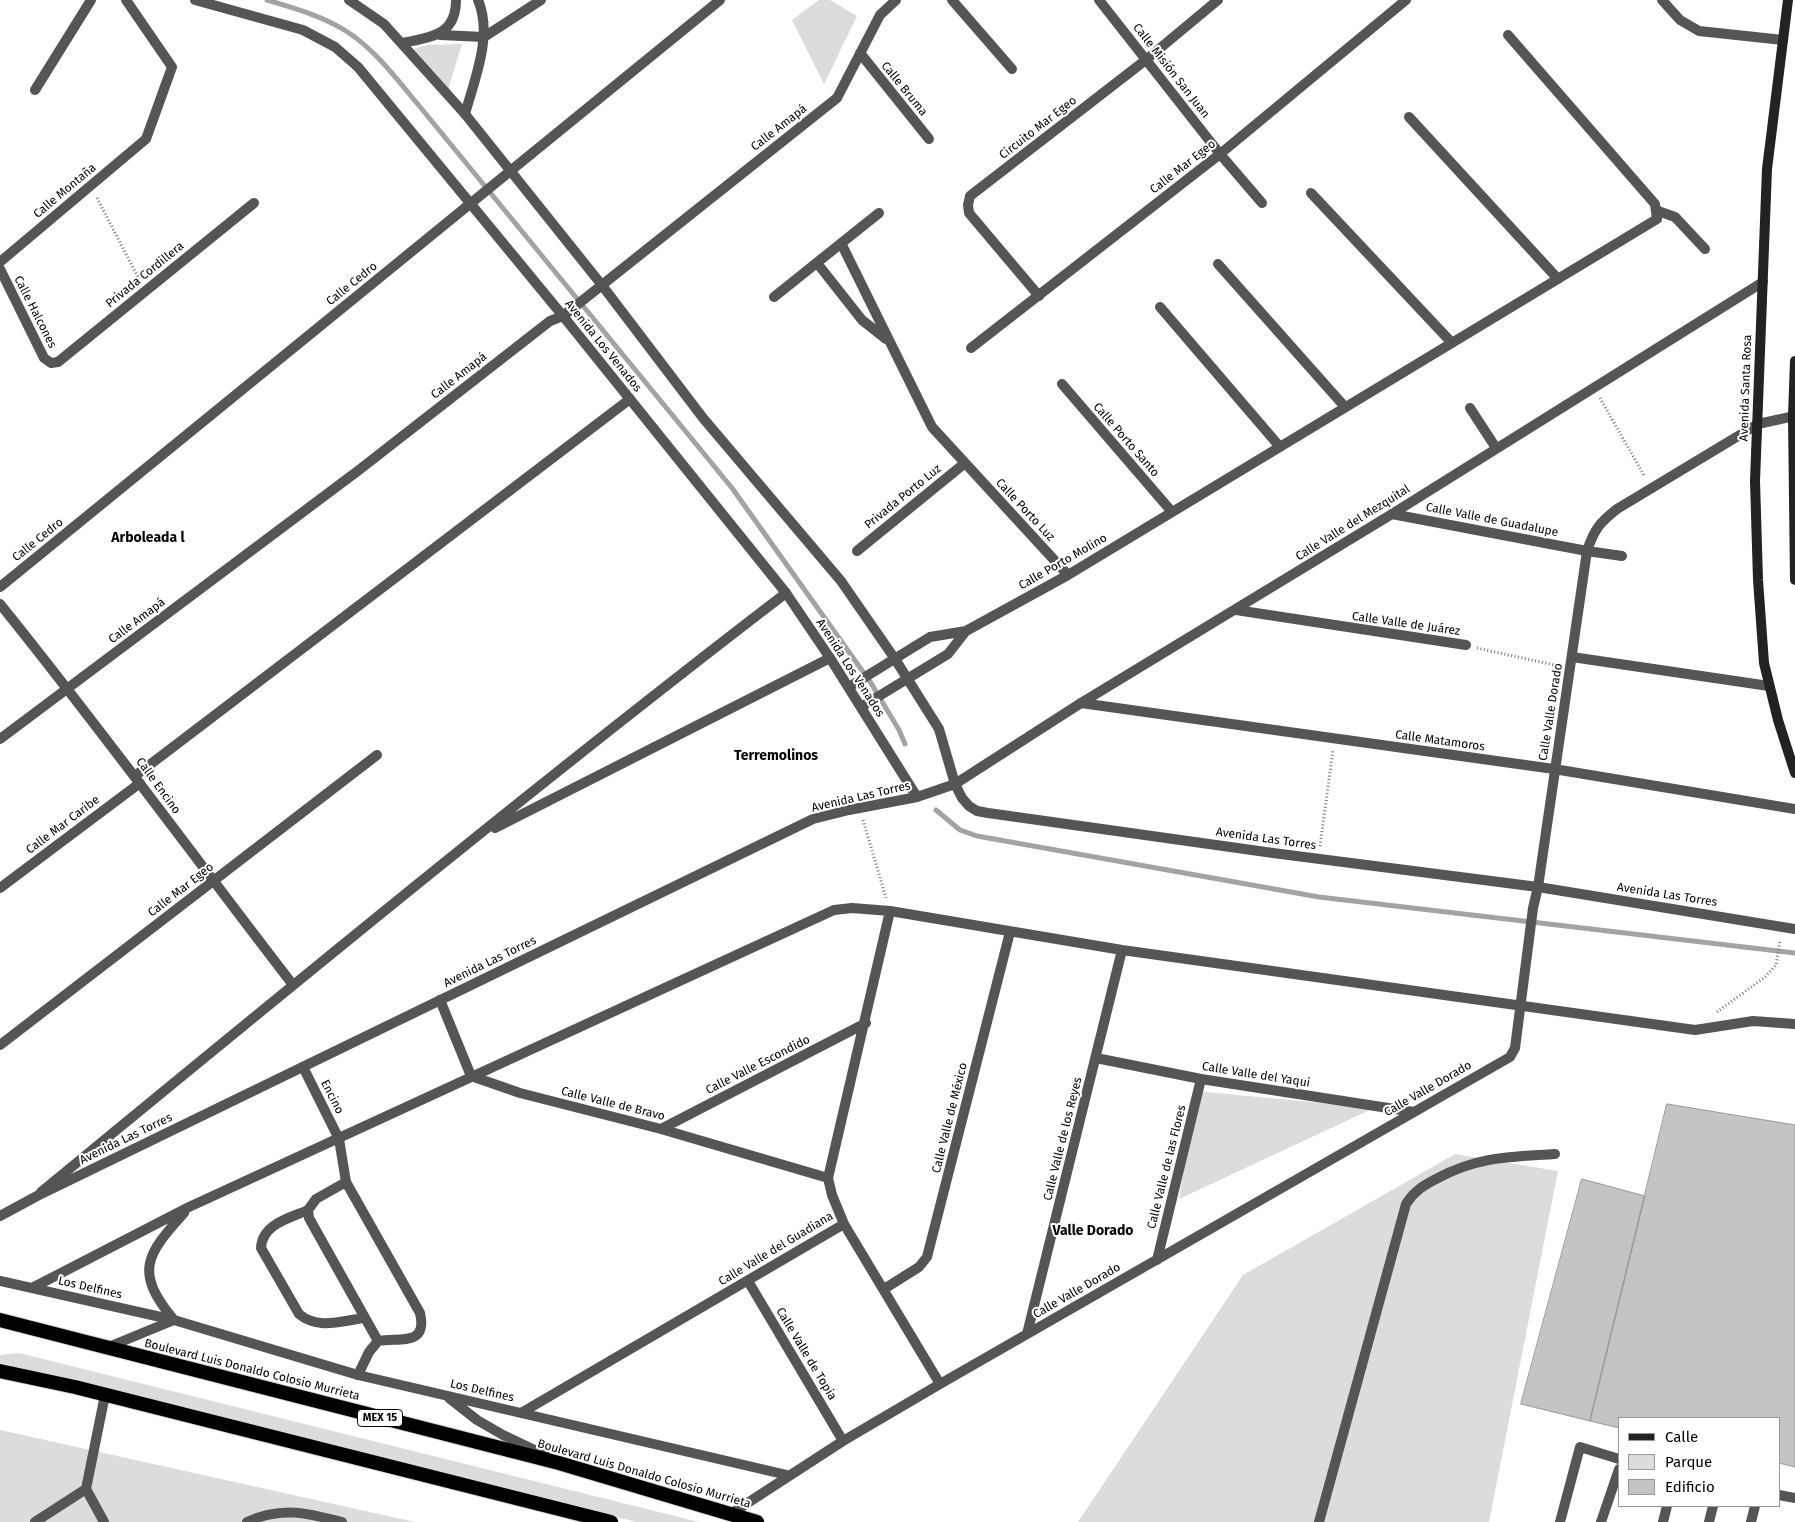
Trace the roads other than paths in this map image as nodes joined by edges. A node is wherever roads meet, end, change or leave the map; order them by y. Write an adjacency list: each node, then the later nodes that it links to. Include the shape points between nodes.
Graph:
1 (91, 0): 24 (street)
2 (126, 0): 38 (street, Calle Montaña, via 172,67 146,139)
3 (195, 0): 33 (street, Avenida Los Venados, via 303,30 335,47 375,86)
4 (349, 0): 20 (street, via 384,24)
5 (456, 0): 16 (street, via 450,24)
6 (478, 0): 18 (street, via 484,14)
7 (541, 0): 18 (street)
8 (720, 0): 29 (street, Calle Cedro)
9 (896, 0): 21 (street, Calle Amapá, via 880,15)
10 (952, 0): 23 (street)
11 (1099, 0): 22 (street, Calle Misión San Juan)
12 (1218, 0): 22 (street, Circuito Mar Egeo)
13 (1406, 0): 28 (street, Calle Mar Egeo)
14 (1662, 0): 19 (street, via 1680,20 1699,31)
15 (1788, 0): 19 (main road, Avenida Santa Rosa)
16 (440, 35): 18 (street); 20 (street)
17 (1508, 35): 34 (street)
18 (484, 37): 25 (street)
19 (1783, 40): 43 (main road, Avenida Santa Rosa, via 1767,169)
20 (403, 44): 25 (street)
21 (860, 53): 27 (street, Calle Bruma); 44 (street, Calle Amapá, via 837,98)
22 (1147, 60): 28 (street, Calle Misión San Juan); 45 (street, Circuito Mar Egeo, via 970,196 969,213)
23 (1012, 70)
24 (35, 90)
25 (465, 114): 29 (street)
26 (1408, 117): 42 (street)
27 (929, 140)
28 (1220, 154): 32 (street, Calle Misión San Juan); 45 (street, Calle Mar Egeo)
29 (510, 171): 33 (street, Calle Cedro); 44 (street)
30 (1311, 193): 50 (street)
31 (254, 203): 53 (street, Privada Cordillera, via 58,362)
32 (1262, 203)
33 (470, 204): 48 (street, Avenida Los Venados); 70 (street, Calle Cedro)
34 (1658, 211): 37 (street, via 1676,216); 42 (street, Calle Porto Molino, via 1657,219)
35 (879, 213): 36 (street)
36 (841, 243): 39 (street); 49 (street, Calle Porto Luz)
37 (1705, 249)
38 (0, 262)
39 (817, 262): 46 (street); 49 (street, via 862,320)
40 (1218, 264): 56 (street)
41 (0, 270): 53 (street, Calle Halcones, via 44,358)
42 (1558, 279): 50 (street, Calle Porto Molino)
43 (1763, 282): 59 (main road, Avenida Santa Rosa); 61 (street, Calle Valle del Mezquital)
44 (601, 284): 48 (street, Calle Amapá); 78 (street, via 703,418 841,581)
45 (1039, 296): 51 (street, Calle Mar Egeo)
46 (774, 297)
47 (1160, 307): 60 (street)
48 (563, 316): 55 (street, Avenida Los Venados); 82 (street, Calle Amapá, via 550,321 359,470)
49 (889, 341): 62 (street, Calle Porto Luz, via 928,421)
50 (1452, 343): 56 (street, Calle Porto Molino)
51 (971, 348)
52 (1795, 361): 58 (main road)
53 (51, 364)
54 (1062, 384): 63 (street, Calle Porto Santo)
55 (630, 400): 71 (street, Avenida Los Venados); 89 (street, Calle Mar Caribe)
56 (1345, 407): 60 (street, Calle Porto Molino)
57 (1470, 408): 61 (street)
58 (1794, 416): 59 (street, Calle Valle Dorado); 69 (main road)
59 (1758, 424): 66 (street, Calle Valle Dorado, via 1601,521); 80 (main road, Avenida Santa Rosa, via 1755,481 1758,580 1764,664)
60 (1280, 447): 63 (street, Calle Porto Molino)
61 (1496, 448): 64 (street, Calle Valle del Mezquital)
62 (965, 463): 65 (street, Privada Porto Luz); 68 (street, Calle Porto Luz)
63 (1172, 512): 68 (street, Calle Porto Molino)
64 (1392, 514): 66 (street, Calle Valle de Guadalupe); 73 (street, Calle Valle del Mezquital)
65 (857, 551)
66 (1587, 551): 67 (street, Calle Valle de Guadalupe); 76 (street, Calle Valle Dorado)
67 (1622, 556)
68 (1068, 575): 74 (street, Calle Porto Molino)
69 (1795, 580)
70 (0, 588)
71 (786, 593): 77 (street, Avenida Los Venados); 93 (street)
72 (0, 604): 82 (street, Calle Encino)
73 (1236, 610): 75 (street, Calle Valle de Juárez); 83 (street, Calle Valle del Mezquital)
74 (966, 632): 78 (street, Calle Porto Molino, via 930,637); 79 (street, Calle Porto Molino, via 948,654)
75 (1466, 645)
76 (1572, 657): 80 (street); 87 (street, Calle Valle Dorado)
77 (830, 658): 81 (street, Avenida Los Venados); 93 (street)
78 (895, 659): 79 (street); 81 (street, Calle Porto Molino)
79 (907, 679): 84 (street, Calle Porto Molino); 90 (street, via 939,730)
80 (1769, 686): 88 (main road, Avenida Santa Rosa)
81 (849, 687): 84 (street, Avenida Los Venados)
82 (68, 688): 85 (street, Calle Amapá); 89 (street, Calle Encino)
83 (1081, 703): 87 (street, Calle Matamoros); 90 (street, Calle Valle del Mezquital)
84 (861, 707): 91 (street, Avenida Los Venados)
85 (0, 739)
86 (378, 755): 94 (street, Calle Mar Egeo)
87 (1554, 769): 92 (street, Calle Matamoros); 95 (street, Calle Valle Dorado)
88 (1795, 773)
89 (138, 780): 94 (street, Calle Encino); 96 (street, Calle Mar Caribe)
90 (955, 784): 91 (street, Avenida Las Torres); 95 (street, Avenida Las Torres, via 969,806 977,811)
91 (917, 797): 102 (street, Avenida Las Torres, via 813,819)
92 (1795, 809)
93 (474, 839): 101 (street)
94 (212, 881): 101 (street, Calle Encino); 106 (street, Calle Mar Egeo)
95 (1538, 887): 98 (street, Avenida Las Torres); 103 (street, Calle Valle Dorado)
96 (0, 888)
97 (890, 911): 99 (street); 104 (street, Calle Valle del Guadiana); 109 (street, via 852,908 816,917)
98 (1795, 929)
99 (1010, 932): 100 (street); 126 (street, Calle Valle de México, via 927,1257 919,1267)
100 (1122, 950): 103 (street); 107 (street, Calle Valle de los Reyes)
101 (293, 985): 117 (street)
102 (440, 1000): 108 (street, Avenida Las Torres); 109 (street)
103 (1520, 1004): 105 (street, via 1695,1030 1753,1022); 111 (street, Calle Valle Dorado, via 1515,1048 1510,1057)
104 (866, 1023): 112 (street, Calle Valle Escondido); 115 (street, Calle Valle del Guadiana)
105 (1795, 1024)
106 (0, 1045)
107 (1096, 1058): 110 (street, Calle Valle del Yaqui); 130 (street, Calle Valle de los Reyes)
108 (303, 1067): 113 (street, Encino); 117 (street, Avenida Las Torres)
109 (471, 1076): 112 (street, Calle Valle de Bravo, via 520,1093); 113 (street)
110 (1202, 1080): 111 (street, Calle Valle del Yaqui); 122 (street, Calle Valle de las Flores)
111 (1414, 1112): 122 (street, Calle Valle Dorado)
112 (661, 1128): 115 (street, Calle Valle de Bravo)
113 (339, 1139): 116 (street, Encino); 118 (street)
114 (1555, 1154): 158 (street, via 1466,1164 1412,1194 1406,1204)
115 (828, 1178): 121 (street, Calle Valle del Guadiana)
116 (346, 1182): 119 (street, via 316,1199); 131 (street, via 420,1314 423,1326 413,1337)
117 (37, 1196): 120 (street, Avenida Las Torres)
118 (190, 1207): 125 (street); 129 (street, via 161,1239 151,1255 148,1271 159,1302)
119 (308, 1210): 127 (street, via 309,1218); 127 (street, via 268,1229 261,1239 261,1248 299,1314 308,1321 320,1324)
120 (0, 1216)
121 (844, 1224): 124 (street, Calle Valle del Guadiana); 126 (street)
122 (1157, 1260): 130 (street, Calle Valle Dorado)
123 (0, 1281): 125 (street, Los Delfines)
124 (748, 1281): 138 (street, Calle Valle del Guadiana); 139 (street, Calle Valle de Topia)
125 (32, 1288): 129 (street, Los Delfines)
126 (884, 1289): 135 (street)
127 (364, 1318): 131 (street)
128 (0, 1320): 132 (highway, Boulevard Luis Donaldo Colosio Murrieta / MEX 15)
129 (174, 1320): 132 (street); 134 (street, Los Delfines)
130 (1026, 1334): 135 (street, Calle Valle Dorado)
131 (378, 1341): 134 (street, via 368,1352)
132 (105, 1348): 141 (highway, Boulevard Luis Donaldo Colosio Murrieta / MEX 15)
133 (0, 1371): 136 (highway)
134 (358, 1375): 137 (street, Los Delfines)
135 (940, 1384): 139 (street, Calle Valle Dorado)
136 (105, 1395): 144 (street); 156 (highway)
137 (446, 1395): 138 (street, Los Delfines); 141 (street, via 477,1420)
138 (522, 1413): 143 (street, Los Delfines)
139 (843, 1441): 143 (street, Calle Valle Dorado)
140 (1618, 1459): 159 (street, via 1580,1447)
141 (559, 1463): 150 (highway, Boulevard Luis Donaldo Colosio Murrieta / MEX 15)
142 (1618, 1472): 160 (street)
143 (788, 1476): 150 (street, Calle Valle Dorado)
144 (86, 1489): 152 (street); 153 (street)
145 (1780, 1495): 146 (street)
146 (1795, 1498)
147 (1667, 1507): 161 (street)
148 (1713, 1507): 162 (street)
149 (1755, 1507): 163 (street)
150 (729, 1515): 157 (highway, Boulevard Luis Donaldo Colosio Murrieta / MEX 15)
151 (265, 1518): 154 (street); 155 (street, via 302,1511)
152 (35, 1522)
153 (104, 1522)
154 (247, 1522)
155 (342, 1522)
156 (611, 1522)
157 (757, 1522)
158 (1319, 1522)
159 (1560, 1522)
160 (1601, 1522)
161 (1663, 1522)
162 (1709, 1522)
163 (1751, 1522)

